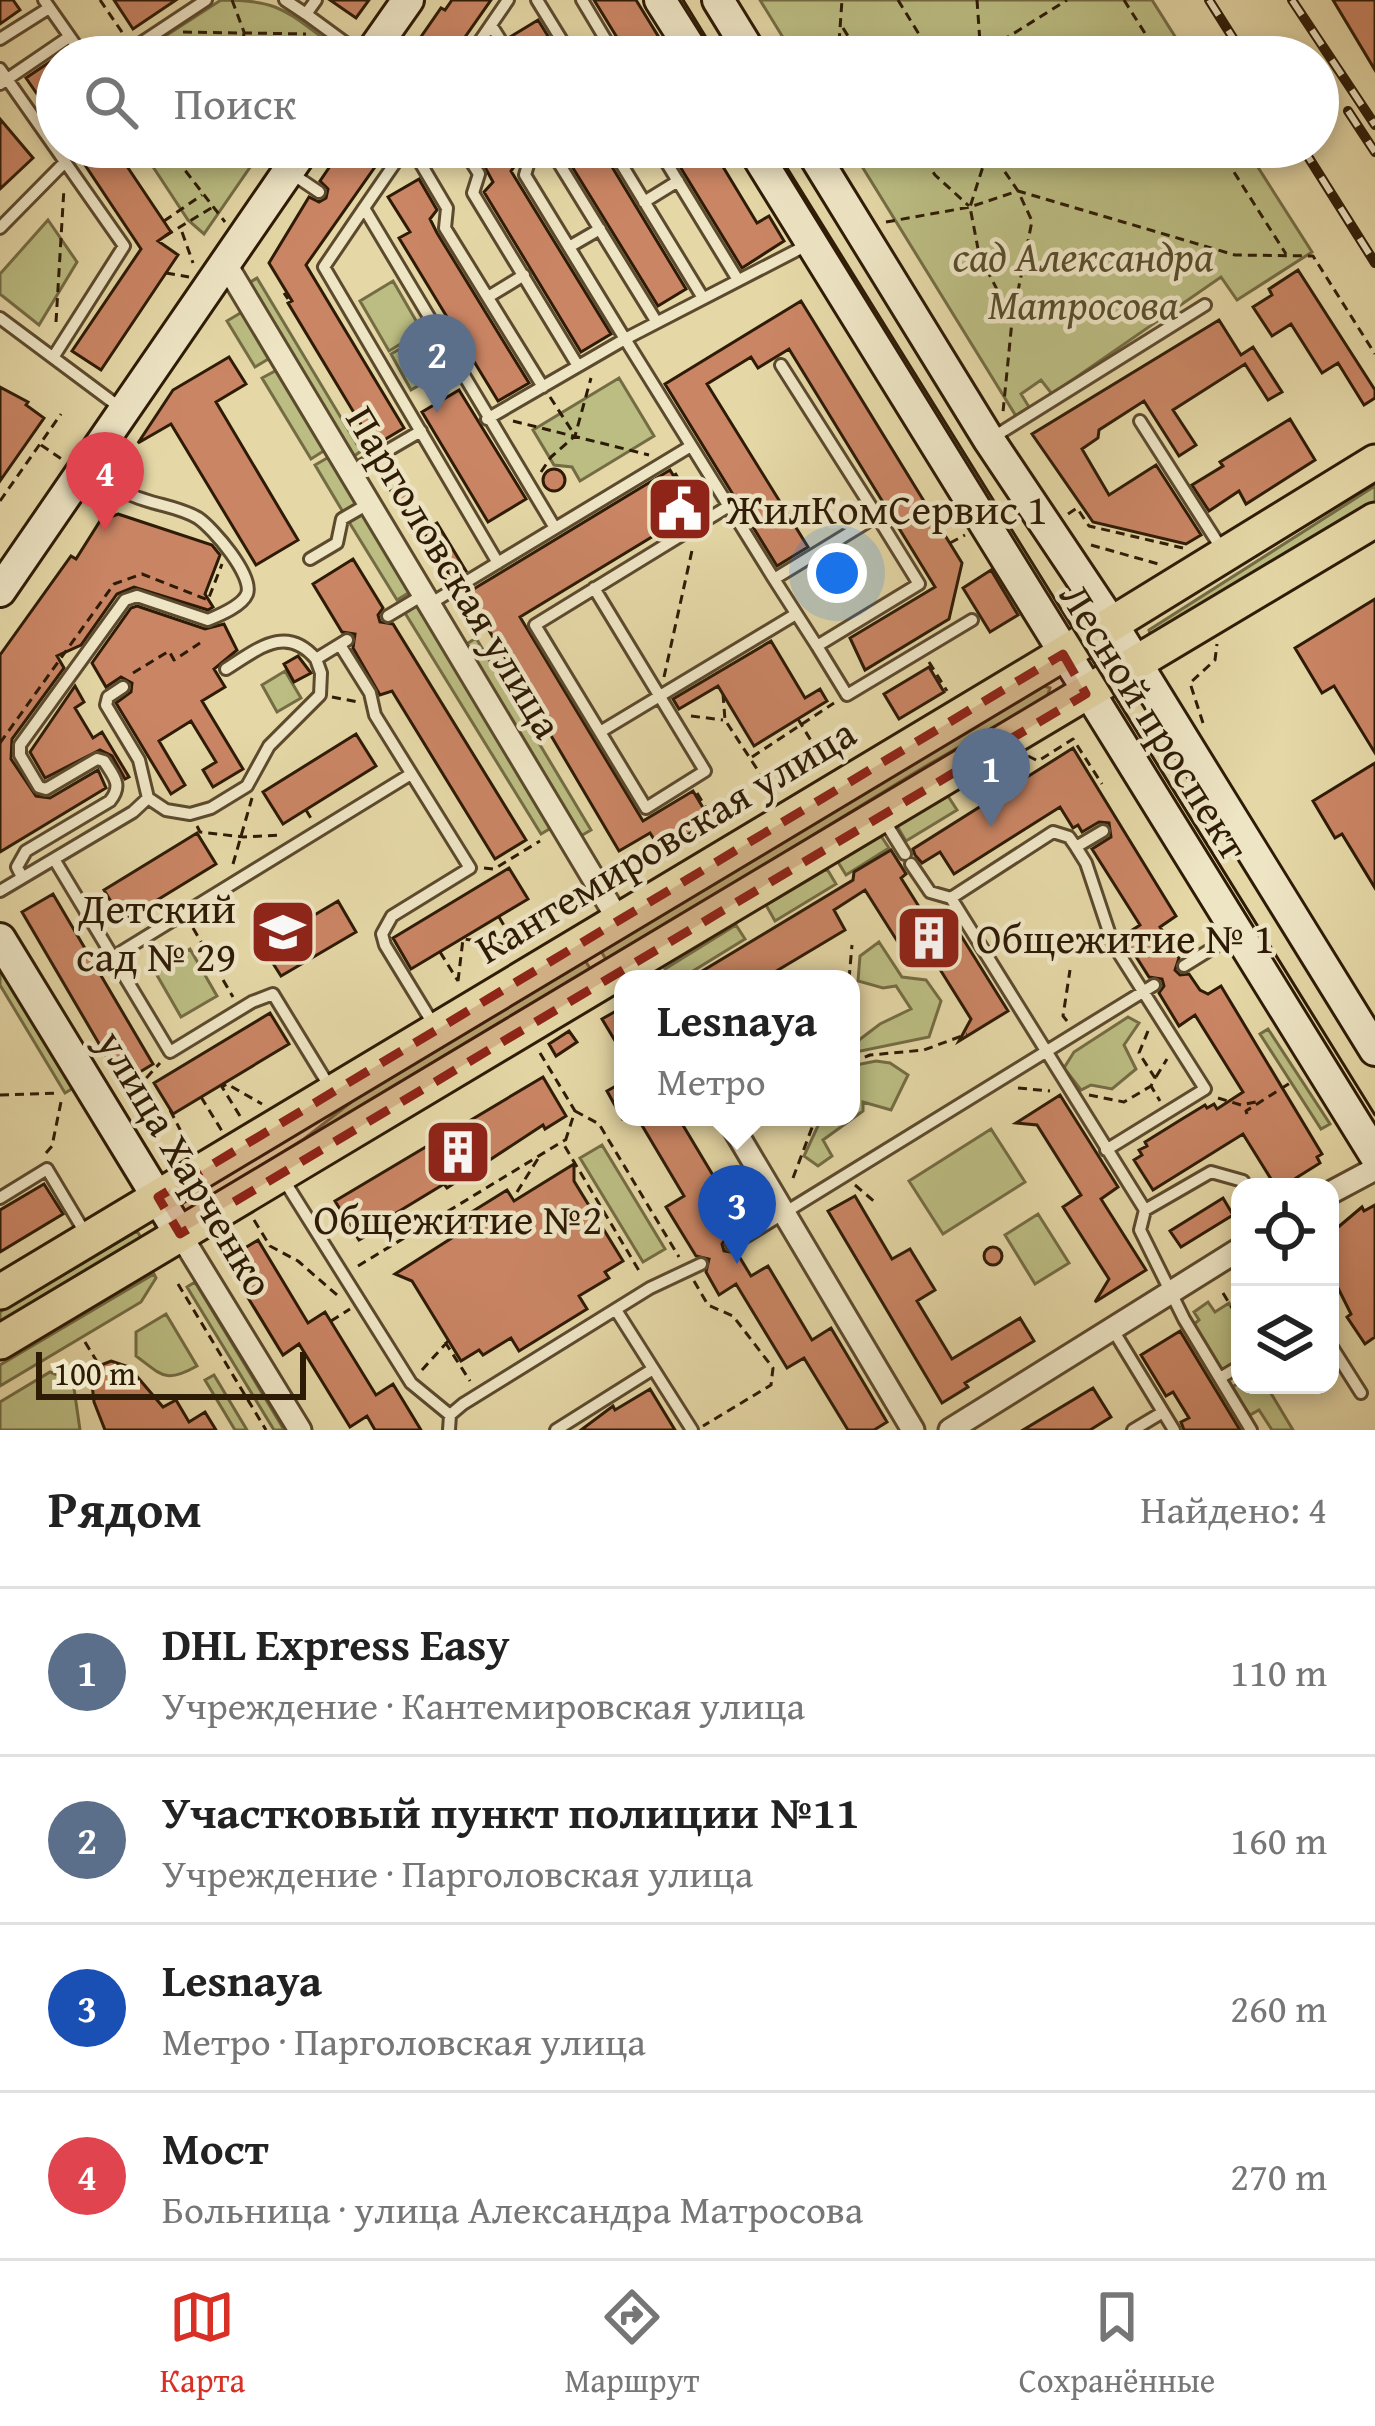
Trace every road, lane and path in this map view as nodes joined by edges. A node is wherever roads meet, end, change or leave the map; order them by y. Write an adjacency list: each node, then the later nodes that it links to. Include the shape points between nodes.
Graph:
1 (100, 0): 25 (path)
2 (206, 0): 21 (lane)
3 (232, 0): 22 (path)
4 (286, 0): 18 (lane)
5 (316, 0): 18 (lane)
6 (408, 0): 28 (main road)
7 (508, 0): 20 (lane)
8 (537, 0): 31 (lane)
9 (582, 0): 32 (lane)
10 (661, 0): 33 (main road)
11 (718, 0): 34 (main road)
12 (842, 0): 19 (path)
13 (898, 0): 37 (path)
14 (977, 0): 38 (path)
15 (1067, 0): 39 (path)
16 (1124, 0): 40 (path)
17 (46, 4): 24 (lane); 41 (lane)
18 (306, 14): 23 (lane)
19 (841, 23): 35 (path); 36 (path)
20 (491, 25): 29 (lane); 30 (lane)
21 (158, 32): 22 (path); 26 (lane)
22 (244, 32): 23 (path); 27 (path)
23 (334, 35)
24 (68, 36)
25 (124, 36)
26 (152, 36)
27 (244, 36)
28 (382, 36)
29 (483, 36)
30 (498, 36)
31 (559, 36)
32 (603, 36)
33 (683, 36)
34 (740, 36)
35 (840, 36)
36 (849, 36)
37 (920, 36)
38 (979, 36)
39 (1011, 36)
40 (1147, 36)
41 (0, 39)
42 (36, 57): 43 (lane)
43 (2, 78): 44 (lane)
44 (36, 123)
45 (59, 168): 77 (lane)
46 (65, 168): 97 (path)
47 (69, 168): 97 (lane, via 124,246)
48 (183, 168): 68 (path)
49 (283, 168): 85 (main road)
50 (299, 168): 66 (lane)
51 (393, 168): 74 (lane)
52 (422, 168): 72 (lane)
53 (475, 168): 67 (lane)
54 (525, 168): 83 (lane)
55 (562, 168): 80 (lane)
56 (624, 168): 69 (lane)
57 (670, 168): 64 (lane)
58 (765, 168): 82 (main road, Лесной проспект)
59 (822, 168): 106 (main road, Лесной проспект)
60 (930, 168): 71 (path)
61 (981, 168): 71 (path)
62 (1001, 168): 65 (path)
63 (1231, 168): 84 (path)
64 (678, 182): 69 (lane); 88 (lane)
65 (1018, 191): 71 (path); 84 (path, via 1234,255); 94 (path, via 1032,221)
66 (319, 192)
67 (473, 193): 72 (lane); 87 (lane)
68 (203, 194): 70 (path); 75 (path)
69 (644, 202): 90 (lane)
70 (213, 207): 78 (path); 79 (path)
71 (970, 207): 76 (path); 94 (path, via 979,254)
72 (448, 208): 89 (lane, via 445,228)
73 (345, 210): 74 (lane)
74 (360, 214): 104 (lane); 107 (lane, via 324,267)
75 (166, 220)
76 (887, 221)
77 (0, 228)
78 (181, 229): 81 (path); 85 (path)
79 (230, 229)
80 (600, 229): 83 (lane); 93 (lane)
81 (165, 236)
82 (812, 242): 88 (lane); 147 (main road, Лесной проспект)
83 (569, 248): 95 (lane)
84 (1287, 256): 96 (path, via 1313,256)
85 (206, 272): 86 (path); 102 (main road); 115 (street, Парголовская улица)
86 (166, 273)
87 (524, 275): 89 (lane); 100 (lane)
88 (738, 280): 90 (lane)
89 (488, 297): 101 (lane)
90 (703, 298): 93 (lane)
91 (1205, 304): 106 (lane)
92 (0, 318): 97 (lane)
93 (656, 321): 95 (lane)
94 (1012, 321): 106 (path)
95 (625, 339): 98 (lane); 110 (lane)
96 (1375, 354)
97 (54, 356): 102 (lane)
98 (596, 356): 100 (lane); 108 (path)
99 (781, 365): 121 (lane)
100 (578, 366): 101 (lane)
101 (543, 387): 104 (lane); 108 (path)
102 (123, 410): 114 (main road)
103 (61, 414): 109 (path)
104 (490, 418): 108 (path); 116 (lane)
105 (1140, 421): 130 (lane)
106 (996, 430): 142 (main road, Лесной проспект)
107 (421, 431): 115 (lane); 132 (lane)
108 (575, 436): 111 (path); 116 (path)
109 (40, 444): 114 (path); 117 (path)
110 (692, 446): 112 (lane); 119 (lane)
111 (632, 450)
112 (667, 460): 123 (path); 124 (lane)
113 (1375, 462): 130 (main road, Кантемировская улица)
114 (76, 465): 128 (lane, via 196,517); 136 (main road)
115 (350, 473): 118 (street, Парголовская улица)
116 (530, 489): 124 (lane)
117 (0, 502)
118 (368, 503): 131 (lane, via 342,519 337,543); 138 (street, Парголовская улица)
119 (729, 506): 123 (lane); 134 (lane)
120 (1066, 515): 129 (path, via 1077,508 1089,526)
121 (877, 516): 134 (lane); 145 (lane, via 919,584)
122 (1375, 520): 149 (main road, Кантемировская улица)
123 (697, 525): 135 (lane); 157 (path)
124 (555, 528): 132 (lane)
125 (971, 531): 126 (path)
126 (950, 543)
127 (1086, 547): 133 (path)
128 (226, 550): 137 (path); 183 (lane, via 247,582 242,601 198,619 137,596 125,600 20,746 39,787 97,759 118,783 110,801 26,851 17,867)
129 (1190, 550)
130 (1225, 554): 142 (main road, Кантемировская улица)
131 (310, 560)
132 (498, 562): 138 (lane)
133 (1163, 566)
134 (774, 579): 139 (lane)
135 (594, 588): 157 (lane); 163 (lane, via 535,625)
136 (0, 591)
137 (208, 599)
138 (426, 600): 140 (lane); 189 (street, Парголовская улица)
139 (796, 614): 145 (lane); 157 (lane)
140 (388, 616)
141 (972, 620): 146 (lane)
142 (1112, 624): 147 (main road, Кантемировская улица); 149 (main road, Лесной проспект)
143 (200, 643): 151 (path, via 174,659 169,651 123,679)
144 (1217, 644): 162 (path, via 1215,660 1190,683 1204,721)
145 (817, 646): 156 (lane)
146 (922, 650): 152 (path); 156 (lane)
147 (1064, 654): 154 (main road, Лесной проспект); 189 (main road, Кантемировская улица)
148 (316, 659): 150 (lane, via 303,644 284,640); 155 (lane); 158 (lane, via 344,643)
149 (1137, 664): 154 (main road, Кантемировская улица); 209 (main road, Лесной проспект, via 1238,813)
150 (226, 669)
151 (123, 687): 172 (lane, via 106,705 140,760)
152 (946, 691)
153 (723, 694): 160 (path)
154 (1086, 694): 174 (main road, Кантемировская улица); 190 (main road, Лесной проспект)
155 (320, 695): 158 (path); 170 (lane, via 269,746)
156 (847, 695): 161 (path)
157 (659, 696): 159 (lane); 163 (lane)
158 (371, 704): 167 (lane)
159 (670, 714): 160 (path); 168 (lane, via 705,771)
160 (725, 720): 165 (path)
161 (799, 722): 165 (path); 166 (path)
162 (1199, 730)
163 (600, 732): 168 (lane, via 646,808)
164 (1024, 754): 169 (path, via 1038,761 1073,739)
165 (750, 758): 171 (path)
166 (824, 764)
167 (411, 774): 176 (lane); 182 (lane)
168 (690, 781): 175 (path)
169 (1102, 784)
170 (247, 786): 173 (lane); 178 (path, via 253,796)
171 (774, 795)
172 (148, 798): 173 (lane); 181 (lane)
173 (190, 814): 178 (path, via 200,832)
174 (880, 814): 186 (lane, via 930,892); 196 (main road, Кантемировская улица)
175 (719, 829)
176 (319, 831): 178 (path); 187 (lane)
177 (1103, 831): 180 (lane)
178 (244, 837): 184 (path)
179 (540, 841): 182 (path, via 494,868)
180 (1076, 847): 186 (lane, via 1053,832); 200 (lane, via 1113,944)
181 (54, 859): 183 (lane); 194 (lane)
182 (470, 868): 203 (lane, via 392,916 382,934)
183 (22, 877): 185 (lane)
184 (223, 878)
185 (0, 891)
186 (951, 898): 208 (lane)
187 (184, 913): 194 (lane); 201 (path)
188 (499, 917): 193 (path, via 518,948 465,941 459,983)
189 (619, 921): 203 (main road, Кантемировская улица)
190 (1237, 933): 195 (lane); 231 (main road, Лесной проспект)
191 (0, 939): 241 (main road, улица Харченко)
192 (852, 945): 197 (path)
193 (440, 952)
194 (113, 957): 210 (lane)
195 (1184, 965)
196 (640, 970)
197 (850, 970)
198 (1070, 970): 204 (path, via 1063,1016)
199 (614, 985): 234 (main road, Кантемировская улица)
200 (1148, 988): 202 (lane); 204 (lane)
201 (240, 1009): 210 (lane); 214 (lane, via 273,994)
202 (1156, 1012): 206 (lane); 212 (path, via 1139,1053)
203 (436, 1030): 214 (main road, Кантемировская улица)
204 (1074, 1033): 208 (lane)
205 (967, 1034): 211 (path)
206 (1176, 1044): 212 (path); 222 (lane, via 1205,1089)
207 (536, 1046): 228 (path, via 575,1111)
208 (1046, 1050): 230 (lane); 245 (lane)
209 (1375, 1050)
210 (170, 1052): 220 (path)
211 (860, 1059)
212 (1155, 1078): 222 (path, via 1151,1086)
213 (1290, 1083): 218 (path)
214 (333, 1092): 241 (main road, Кантемировская улица)
215 (0, 1095): 235 (path, via 61,1095 52,1146)
216 (201, 1096): 227 (path)
217 (1208, 1098): 218 (path)
218 (1261, 1101): 223 (path)
219 (264, 1105): 224 (path, via 224,1084)
220 (120, 1107)
221 (170, 1110): 229 (path)
222 (1168, 1112): 230 (lane)
223 (1247, 1114)
224 (242, 1119)
225 (732, 1126): 245 (street)
226 (813, 1126): 236 (path)
227 (222, 1131)
228 (566, 1139): 232 (path); 254 (path)
229 (188, 1145)
230 (1106, 1150): 244 (lane)
231 (1375, 1154)
232 (540, 1155): 240 (path); 252 (path)
233 (1375, 1169): 239 (street)
234 (280, 1174): 247 (main road, Кантемировская улица); 252 (lane)
235 (37, 1175): 242 (lane); 248 (lane, via 47,1169)
236 (793, 1178)
237 (1232, 1178): 244 (lane, via 1211,1172)
238 (854, 1183): 243 (path)
239 (1339, 1188)
240 (518, 1192)
241 (158, 1197): 247 (main road, улица Харченко); 248 (main road, Кантемировская улица)
242 (0, 1198)
243 (876, 1203)
244 (1145, 1210): 256 (lane, via 1140,1230)
245 (784, 1212): 249 (lane); 280 (street)
246 (254, 1220): 258 (path, via 270,1246)
247 (180, 1234): 263 (main road, Кантемировская улица); 276 (street, улица Харченко)
248 (88, 1239): 255 (main road, Кантемировская улица)
249 (732, 1245)
250 (1231, 1256): 256 (street)
251 (701, 1264): 254 (lane)
252 (342, 1276): 258 (lane)
253 (178, 1285): 275 (path)
254 (650, 1288): 260 (lane)
255 (0, 1292)
256 (1173, 1292): 262 (street); 269 (lane)
257 (1222, 1293): 259 (path)
258 (356, 1305): 261 (path); 270 (lane)
259 (1231, 1307)
260 (616, 1310): 267 (lane); 272 (lane)
261 (331, 1321)
262 (1112, 1329): 273 (lane); 281 (street)
263 (0, 1342)
264 (85, 1342): 266 (path)
265 (1339, 1358): 271 (lane)
266 (99, 1365)
267 (653, 1369): 278 (lane); 279 (lane)
268 (1231, 1371): 269 (lane)
269 (1220, 1378): 284 (lane)
270 (411, 1383): 272 (path, via 447,1341); 274 (lane)
271 (1361, 1393)
272 (478, 1394): 274 (lane)
273 (1162, 1412): 282 (lane); 283 (lane)
274 (450, 1415): 277 (lane)
275 (266, 1430)
276 (300, 1430)
277 (449, 1430)
278 (556, 1430)
279 (692, 1430)
280 (913, 1430)
281 (950, 1430)
282 (1133, 1430)
283 (1174, 1430)
284 (1251, 1430)

